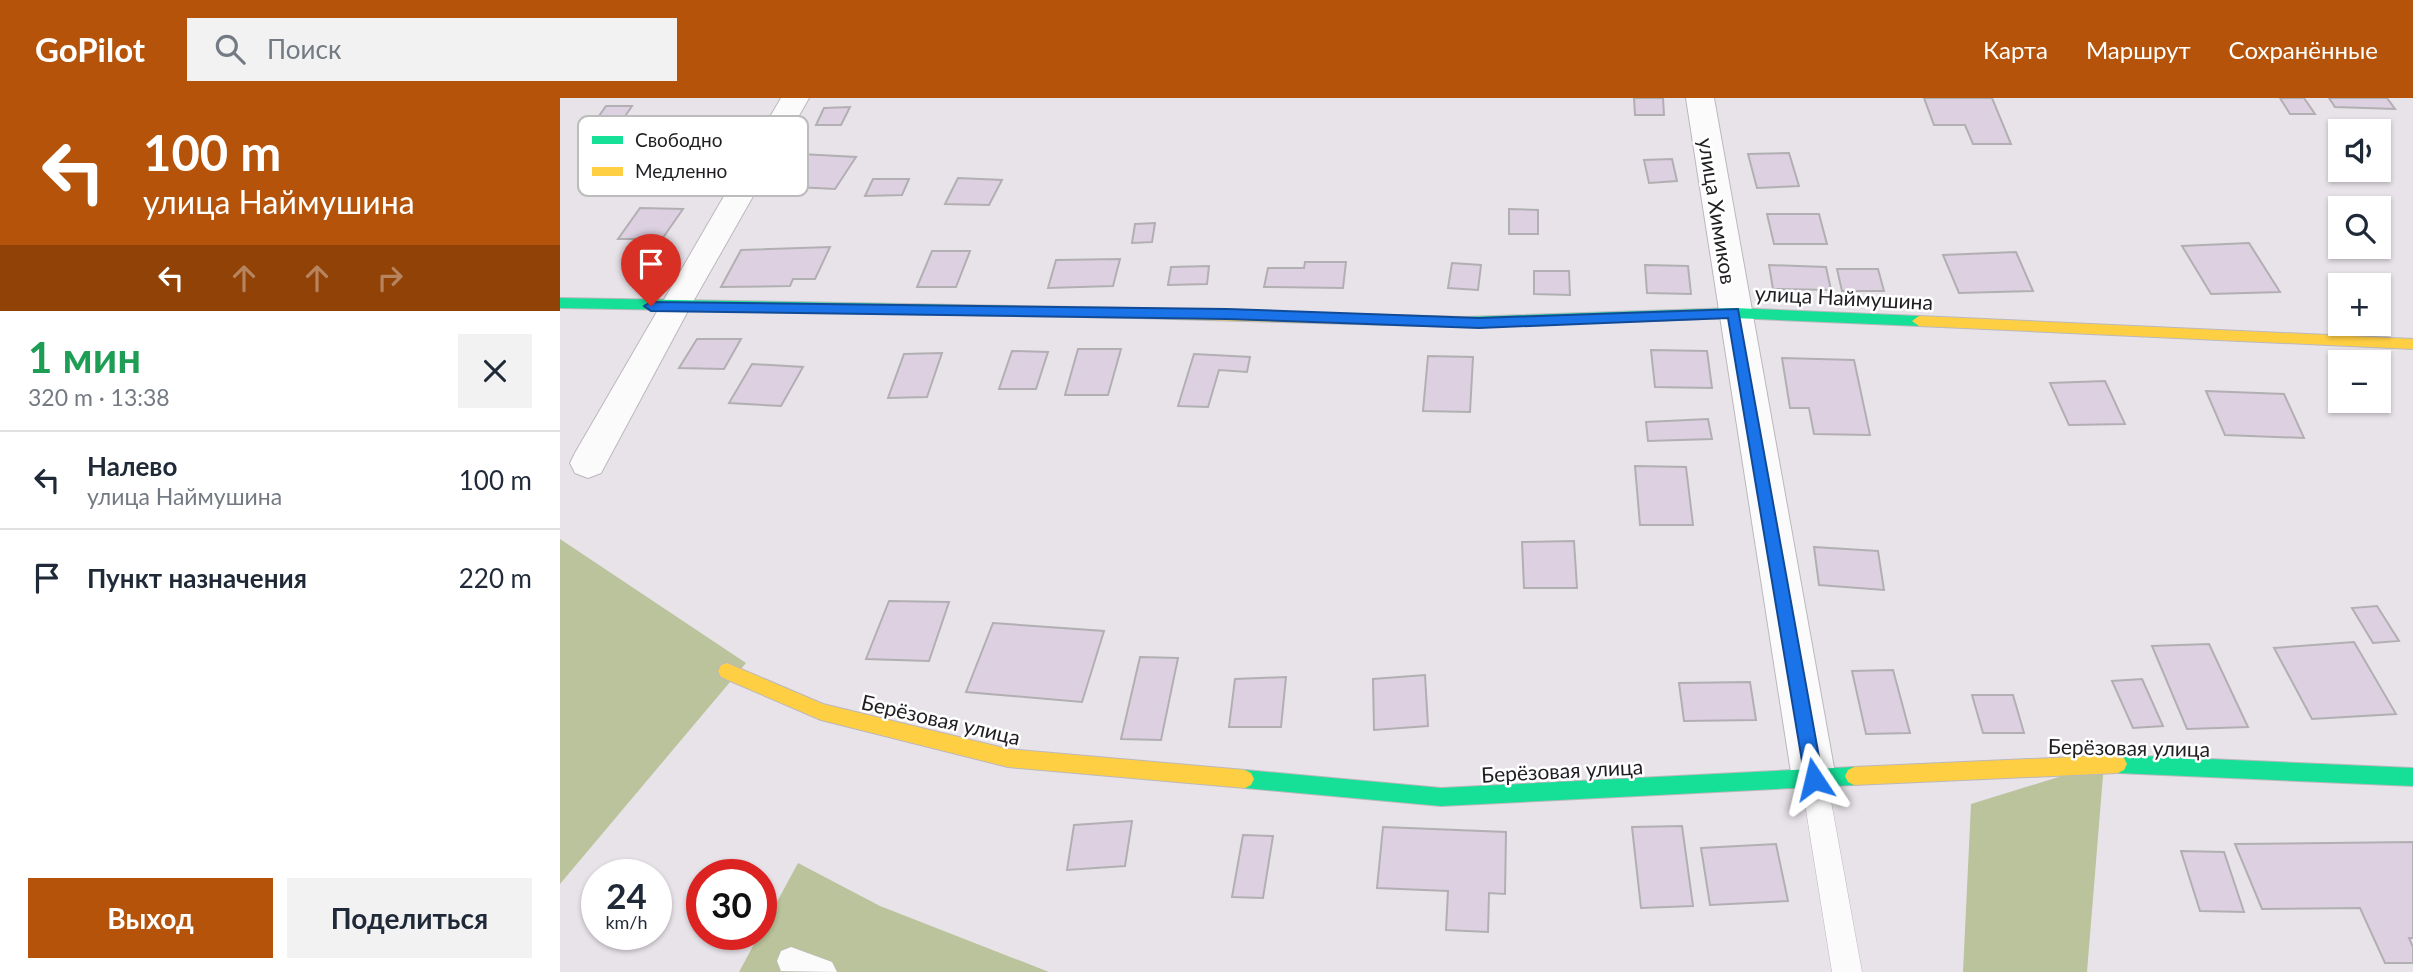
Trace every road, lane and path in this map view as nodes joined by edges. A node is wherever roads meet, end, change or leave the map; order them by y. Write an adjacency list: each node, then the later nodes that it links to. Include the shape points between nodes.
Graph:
1 (795, 98): 3 (street)
2 (1700, 98): 7 (street, улица Химиков)
3 (785, 116)
4 (738, 196): 6 (street)
5 (560, 303): 6 (street, улица Наймушина)
6 (674, 307): 7 (street, улица Наймушина, via 1227,314 1479,323); 9 (street)
7 (1734, 313): 8 (street, улица Наймушина); 12 (street, улица Химиков)
8 (2413, 345)
9 (588, 463)
10 (727, 671): 12 (street, Берёзовая улица, via 821,712 1008,758 1441,797)
11 (2413, 778): 12 (street, Берёзовая улица, via 2104,763)
12 (1814, 779): 15 (lane)
13 (791, 961): 14 (lane)
14 (822, 972)
15 (1847, 972)

